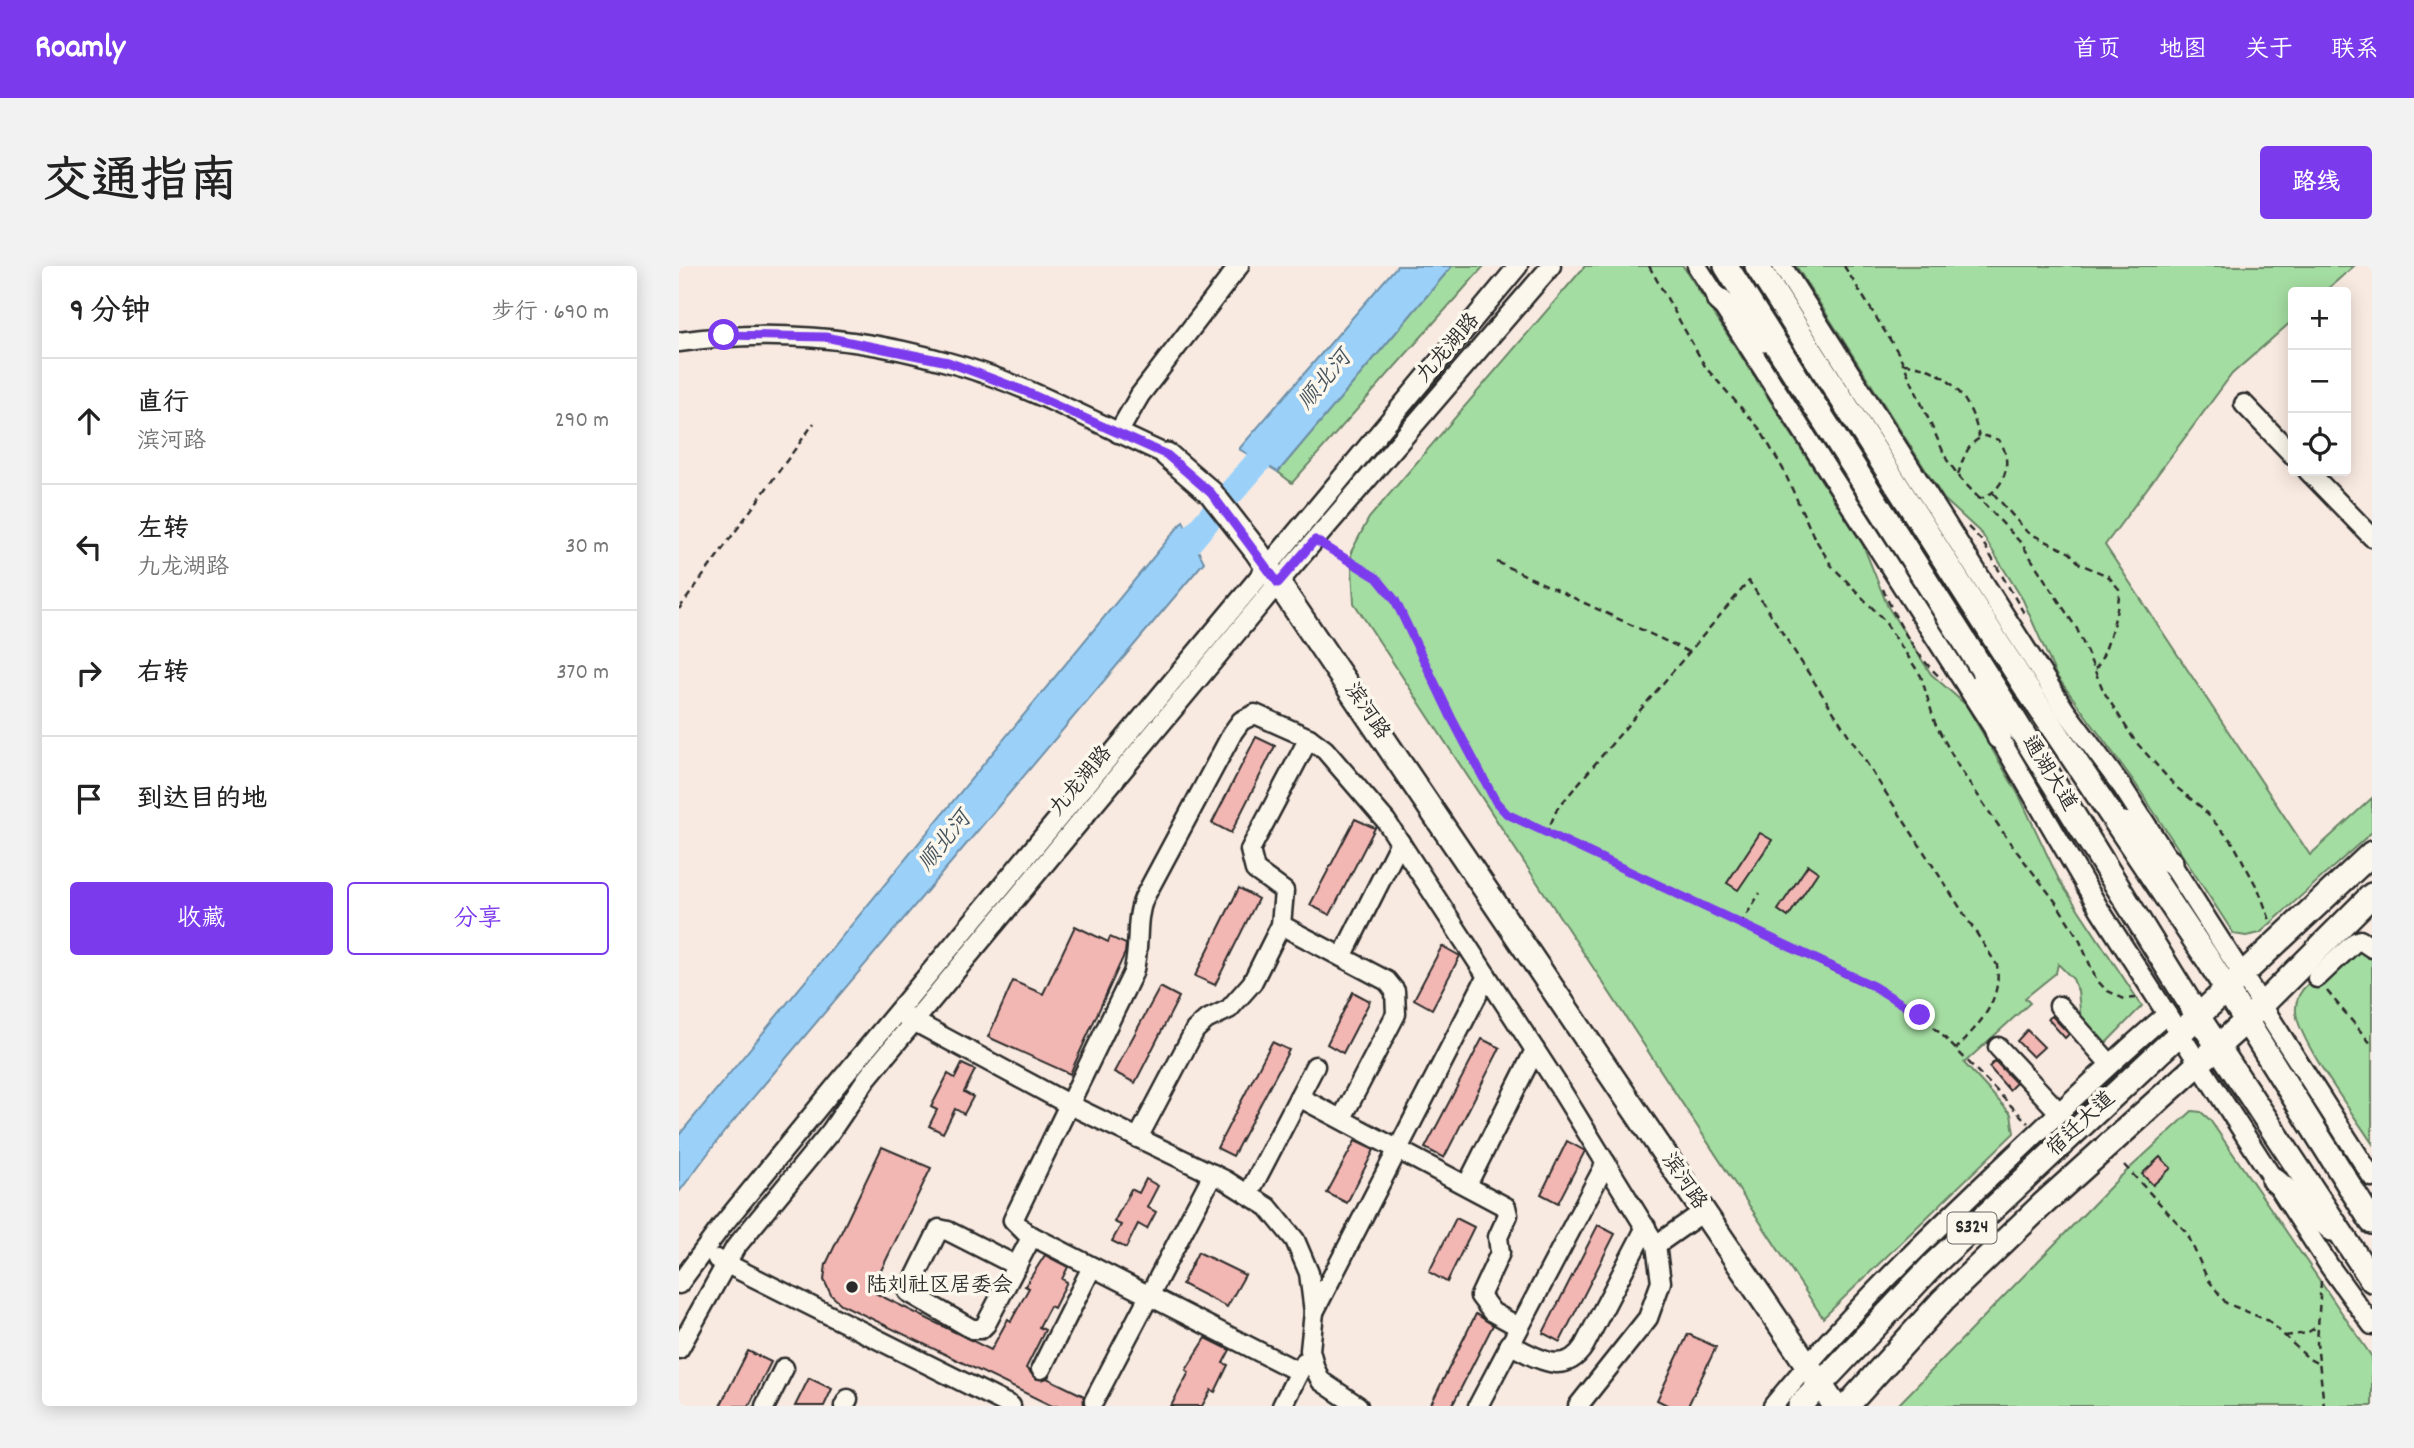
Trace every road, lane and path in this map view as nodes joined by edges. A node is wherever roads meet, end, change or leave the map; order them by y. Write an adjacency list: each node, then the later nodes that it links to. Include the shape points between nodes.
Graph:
1 (1239, 266): 16 (street, via 1140,395)
2 (1518, 266): 27 (street, 九龙湖路)
3 (1551, 266): 25 (street, 九龙湖路)
4 (1649, 266): 51 (path, via 1706,368 1759,428 1831,565 1883,619 1921,676 1935,723 1958,766 2055,901 2079,939 2096,979 2124,999)
5 (1697, 266): 10 (street)
6 (1726, 266): 12 (main road, 通湖大道)
7 (1757, 266): 34 (main road, 通湖大道)
8 (1782, 266): 38 (street, via 2066,710)
9 (1844, 266): 13 (path)
10 (1719, 300): 12 (main road); 32 (street)
11 (679, 342): 16 (street, 滨河路, via 724,335 825,337 935,359 1022,390)
12 (1784, 358): 30 (main road, 通湖大道)
13 (1904, 364): 17 (path, via 1931,369 1952,382 1971,411); 20 (path, via 1936,439)
14 (2243, 404): 18 (street)
15 (814, 423): 28 (path)
16 (1118, 433): 19 (street, 滨河路)
17 (1979, 438): 20 (path, via 1968,450); 22 (path, via 1999,440 2006,453 2006,469)
18 (2288, 451)
19 (1167, 455): 27 (main road, 滨河路, via 1211,493)
20 (1958, 475): 23 (path)
21 (2313, 476): 24 (street)
22 (1993, 493): 23 (path); 31 (path, via 2027,532 2108,576 2119,589 2104,659)
23 (1979, 499): 31 (path, via 2021,543 2077,629)
24 (2372, 537)
25 (1315, 540): 27 (street, 九龙湖路); 35 (path, via 1377,578 1395,600 1496,802 1507,814)
26 (1497, 562): 29 (path)
27 (1273, 575): 53 (street, 九龙湖路); 57 (street, 九龙湖路); 83 (main road, 滨河路)
28 (679, 609)
29 (1689, 652): 35 (path, via 1557,809); 62 (path, via 1749,581 1997,965 1999,984 1993,1002)
30 (1974, 656): 32 (main road); 42 (main road, 通湖大道)
31 (2094, 670): 45 (path, via 2141,749 2233,843 2259,891)
32 (1999, 737): 55 (street)
33 (1309, 738): 36 (street, via 1325,750); 43 (street, via 1250,850 1255,870 1284,891); 68 (street, via 1255,714 1233,732 1143,898 1133,972)
34 (2108, 811): 38 (main road); 40 (main road, 通湖大道)
35 (1546, 835): 44 (path)
36 (1400, 842): 47 (street); 48 (street)
37 (2372, 853): 45 (main road, 宿迁大道 / S324)
38 (2171, 863): 50 (street)
39 (1760, 893): 44 (path)
40 (2164, 893): 42 (main road, via 2165,912 2158,922 2145,921); 50 (main road, 通湖大道)
41 (2372, 895): 54 (main road, 宿迁大道 / S324)
42 (2132, 909): 56 (main road, 通湖大道)
43 (1281, 925): 47 (street); 73 (street, via 1241,999 1195,1030)
44 (1740, 925): 62 (path, via 1901,1002)
45 (2278, 943): 50 (main road, 宿迁大道 / S324)
46 (2372, 948): 49 (street, via 2360,940 2355,942)
47 (1342, 957): 70 (street, via 1393,985 1397,999 1395,1014)
48 (1487, 976): 63 (street); 75 (street)
49 (2317, 978): 59 (path)
50 (2235, 984): 54 (main road, 通湖大道); 56 (main road, 宿迁大道 / S324)
51 (2139, 998)
52 (2059, 1006): 64 (street)
53 (898, 1011): 57 (street); 89 (street, 九龙湖路)
54 (2254, 1013): 61 (main road, 宿迁大道 / S324); 71 (main road, 通湖大道); 79 (street)
55 (2167, 1014): 58 (street); 64 (street)
56 (2199, 1018): 58 (main road, 宿迁大道 / S324); 61 (main road, 通湖大道)
57 (913, 1022): 68 (street); 91 (street, 九龙湖路)
58 (2181, 1034): 65 (street); 111 (main road, 宿迁大道 / S324)
59 (2372, 1045)
60 (1998, 1047): 69 (street)
61 (2218, 1047): 65 (main road, 宿迁大道 / S324); 74 (main road, 通湖大道)
62 (1956, 1049): 72 (path)
63 (1535, 1050): 76 (street); 81 (street)
64 (2110, 1064): 69 (street)
65 (2200, 1064): 80 (street); 122 (main road, 宿迁大道 / S324, via 1943,1300)
66 (1315, 1066): 67 (street)
67 (1299, 1097): 70 (street); 82 (street)
68 (1068, 1104): 73 (street); 86 (street, via 1013,1213 1016,1225)
69 (2059, 1112): 72 (street)
70 (1342, 1118): 75 (street)
71 (2308, 1122): 74 (main road, via 2294,1120); 84 (main road, 通湖大道)
72 (2038, 1132): 111 (street, via 1911,1252)
73 (1138, 1138): 78 (street)
74 (2281, 1139): 87 (main road, 通湖大道)
75 (1400, 1149): 81 (street); 93 (street)
76 (1606, 1163): 85 (street); 102 (street)
77 (2124, 1165): 103 (path, via 2187,1233 2207,1278 2226,1303 2269,1321)
78 (1213, 1174): 82 (street); 98 (street)
79 (2372, 1177)
80 (2273, 1179): 87 (main road); 100 (street)
81 (1467, 1185): 102 (street, via 1509,1210 1497,1237 1500,1253 1481,1296 1492,1312)
82 (1249, 1193): 90 (street, via 1283,1223)
83 (1703, 1212): 88 (street); 111 (main road, 滨河路)
84 (2372, 1222)
85 (1646, 1227): 88 (street); 104 (street, via 1573,1360 1547,1363)
86 (1032, 1236): 92 (street); 94 (street)
87 (2346, 1239): 96 (main road, 通湖大道)
88 (1656, 1245): 118 (street, via 1661,1282 1648,1318)
89 (703, 1251): 91 (street); 97 (street, 九龙湖路)
90 (1304, 1256): 93 (street, via 1328,1272); 99 (street)
91 (726, 1264): 105 (street, 九龙湖路); 114 (street)
92 (1017, 1266): 92 (street, via 981,1329 972,1329 908,1292 939,1229)
93 (1341, 1266): 99 (street)
94 (1093, 1267): 98 (street); 109 (street)
95 (2323, 1271): 101 (path)
96 (2372, 1280)
97 (679, 1284)
98 (1150, 1296): 110 (street); 112 (street)
99 (1314, 1312): 106 (street)
100 (2372, 1325)
101 (2318, 1326): 103 (path, via 2307,1333); 107 (path)
102 (1519, 1327): 104 (street)
103 (2285, 1336): 107 (path)
104 (1509, 1345): 117 (street)
105 (679, 1349)
106 (1310, 1350): 110 (street); 116 (street, via 1321,1381)
107 (2319, 1364): 123 (path)
108 (784, 1368): 113 (street)
109 (1041, 1368)
110 (1299, 1372): 115 (street)
111 (1812, 1375): 119 (street); 120 (main road, 宿迁大道 / S324); 121 (main road, 滨河路)
112 (1094, 1401)
113 (765, 1406)
114 (1011, 1406)
115 (1282, 1406)
116 (1358, 1406)
117 (1478, 1406)
118 (1578, 1406)
119 (1773, 1406)
120 (1800, 1406)
121 (1835, 1406)
122 (1847, 1406)
123 (2324, 1406)

